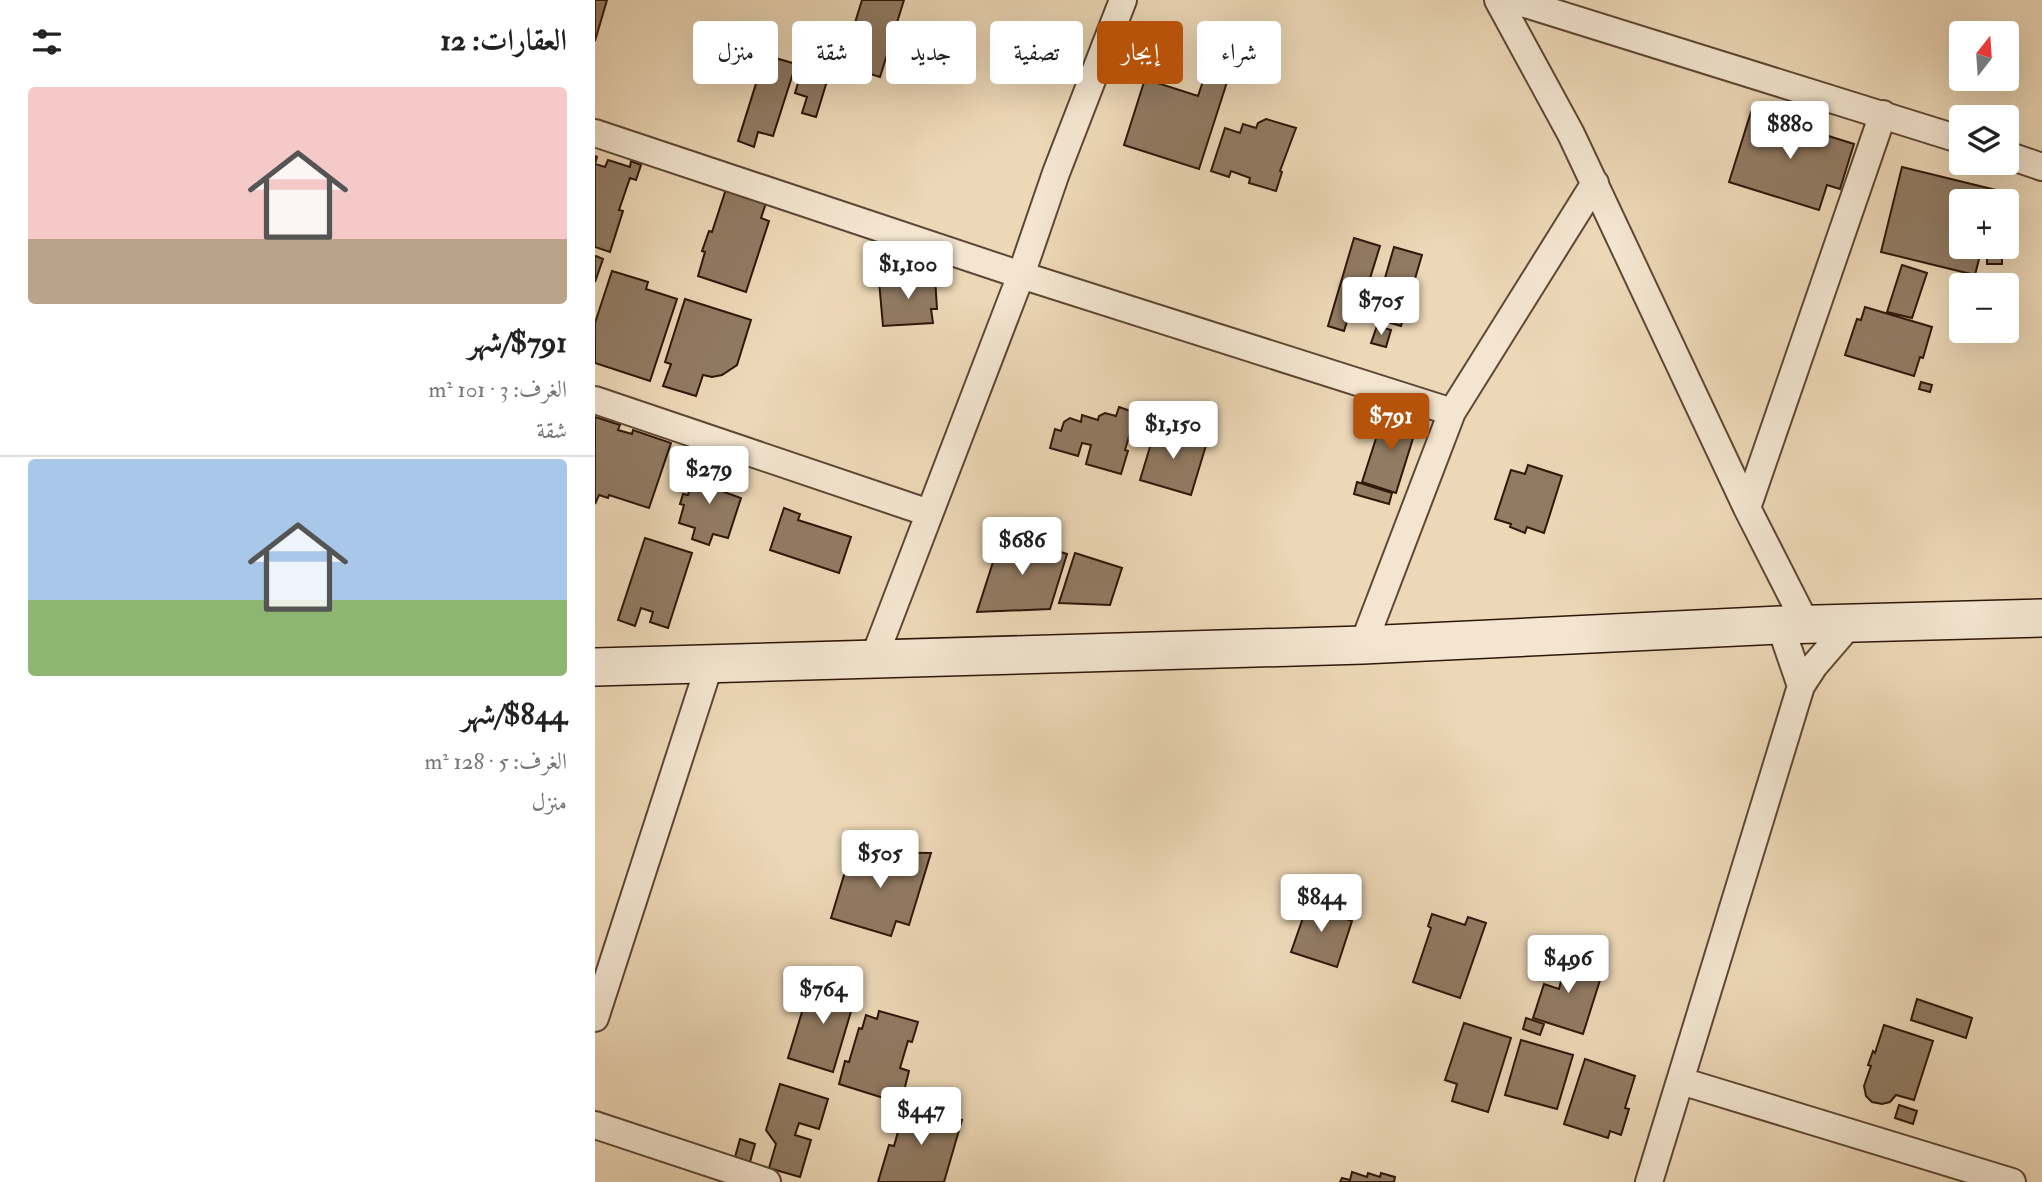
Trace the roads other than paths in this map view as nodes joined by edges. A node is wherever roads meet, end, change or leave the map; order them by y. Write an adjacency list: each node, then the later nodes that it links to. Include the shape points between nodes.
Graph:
1 (1123, 0): 10 (street)
2 (1498, 0): 9 (street)
3 (1513, 0): 4 (street)
4 (1883, 114): 6 (street); 13 (street)
5 (595, 133): 10 (street)
6 (1949, 136)
7 (2019, 159): 8 (street)
8 (2042, 167)
9 (1595, 183): 12 (street); 13 (street)
10 (1021, 275): 12 (street); 14 (street)
11 (595, 400): 14 (street)
12 (1453, 412): 18 (street)
13 (1747, 508): 17 (street)
14 (929, 513): 19 (street)
15 (2042, 618): 16 (street)
16 (1851, 623): 17 (street); 22 (street)
17 (1793, 625): 18 (street); 22 (street)
18 (1363, 645): 19 (street)
19 (874, 658): 20 (street)
20 (710, 663): 21 (street); 23 (street)
21 (595, 667)
22 (1801, 686): 24 (street)
23 (595, 1018)
24 (1681, 1081): 27 (street); 28 (street)
25 (595, 1125): 26 (street)
26 (767, 1182)
27 (1650, 1182)
28 (2012, 1182)

